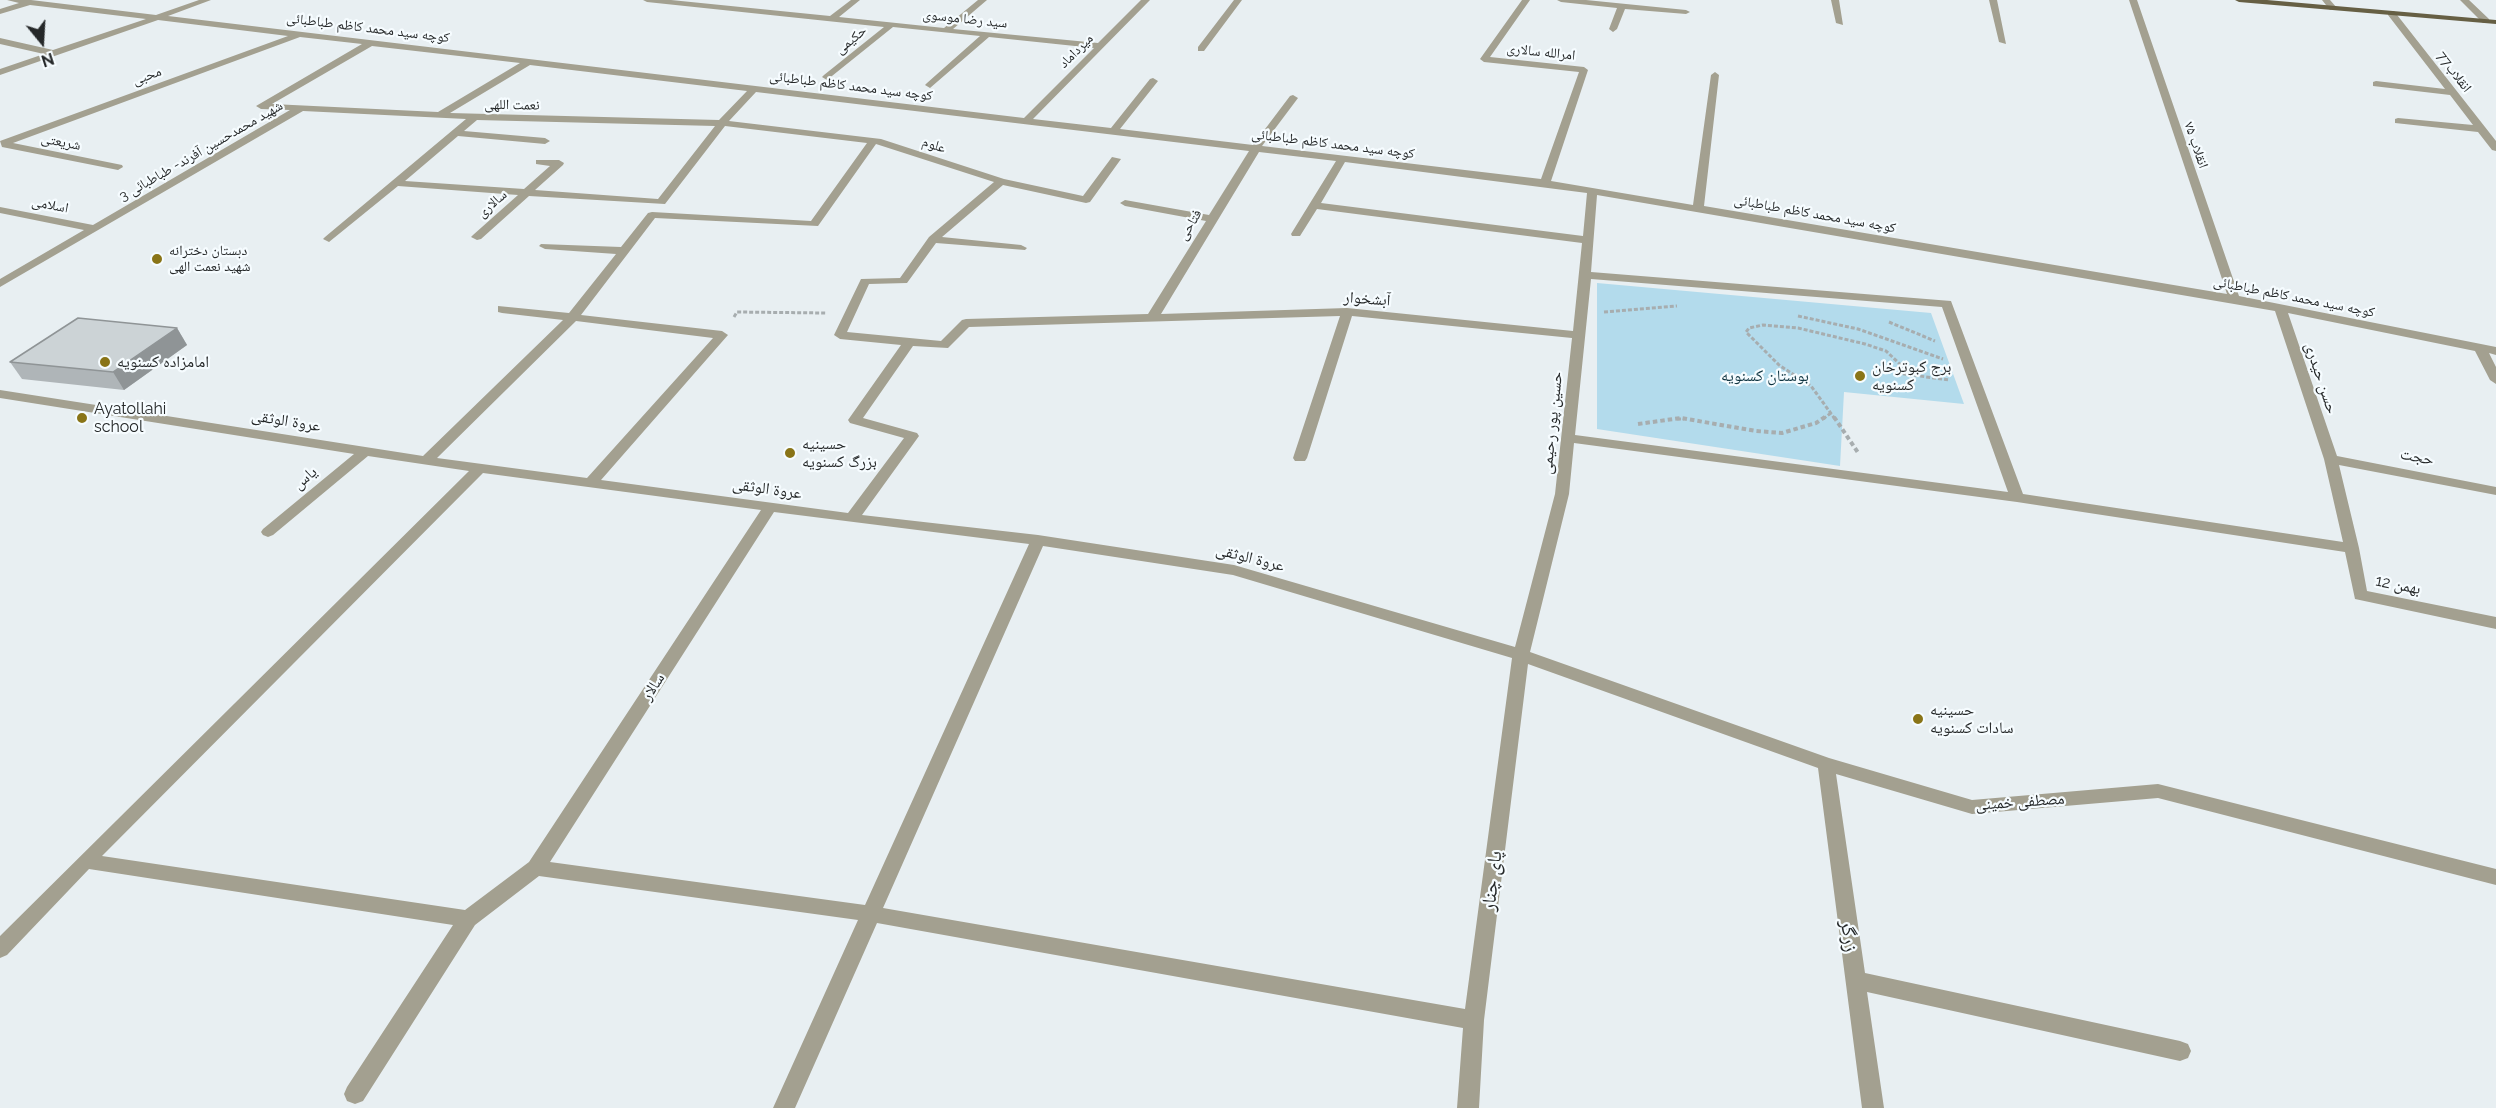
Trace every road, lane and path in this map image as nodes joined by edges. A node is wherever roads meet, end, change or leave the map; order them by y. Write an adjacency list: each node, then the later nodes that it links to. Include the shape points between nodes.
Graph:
1 (11, 0): 17 (street, کوچه سید محمد کاظم طباطبائی)
2 (207, 0): 25 (street)
3 (647, 0): 18 (street, سید رضا موسوی)
4 (734, 0): 20 (street)
5 (856, 0): 26 (street)
6 (983, 0): 32 (street)
7 (1146, 0): 38 (street, میرداماد)
8 (1238, 0): 39 (street)
9 (1526, 0): 71 (street, امرالله سالاری, via 1484,59 1584,70)
10 (1561, 0): 19 (street)
11 (1835, 0): 29 (street)
12 (1993, 0): 37 (street)
13 (2133, 0): 92 (street, انقلاب ۷۵)
14 (2239, 0): 21 (main road)
15 (2326, 0): 21 (street)
16 (2464, 0): 27 (street)
17 (34, 1): 22 (street); 25 (street, کوچه سید محمد کاظم طباطبائی)
18 (663, 1): 20 (street, سید رضا موسوی)
19 (1622, 6): 23 (street); 31 (street)
20 (721, 8): 26 (street, سید رضا موسوی)
21 (2333, 8): 24 (main road)
22 (0, 12)
23 (1686, 12)
24 (2391, 13): 27 (main road); 49 (street, انقلاب77)
25 (159, 17): 33 (street, کوچه سید محمد کاظم طباطبائی); 40 (street)
26 (831, 19): 30 (street, سید رضا موسوی)
27 (2486, 21): 28 (main road)
28 (2496, 22)
29 (1840, 23)
30 (891, 25): 32 (street, سید رضا موسوی); 44 (street, حکیمی)
31 (1613, 29)
32 (946, 30): 34 (street, سید رضا موسوی)
33 (301, 34): 36 (street, کوچه سید محمد کاظم طباطبائی); 62 (street, محبی)
34 (987, 34): 38 (street, سید رضا موسوی); 47 (street)
35 (0, 41): 40 (street)
36 (372, 42): 41 (street, کوچه سید محمد کاظم طباطبائی); 51 (street, شهید محمدحسین آفرند- طباطبائی 3, via 261,106)
37 (2003, 42)
38 (1100, 46): 54 (street, میرداماد)
39 (1200, 49)
40 (54, 53): 42 (street)
41 (530, 61): 48 (street, کوچه سید محمد کاظم طباطبائی); 52 (street)
42 (0, 72)
43 (1715, 75): 77 (street)
44 (827, 77)
45 (1153, 81): 58 (street)
46 (2376, 84): 49 (street)
47 (930, 85)
48 (754, 88): 54 (street, کوچه سید محمد کاظم طباطبائی); 56 (street)
49 (2452, 92): 57 (street, انقلاب77)
50 (1293, 98): 63 (street, فتاحی)
51 (301, 108): 52 (street, نعمت اللهی); 81 (street, شهید محمدحسین آفرند- طباطبائی 3)
52 (440, 115): 53 (street, نعمت اللهی)
53 (475, 117): 56 (street, نعمت اللهی); 59 (street)
54 (1026, 121): 58 (street, کوچه سید محمد کاظم طباطبائی)
55 (2398, 122): 57 (street)
56 (722, 123): 61 (street, علوم); 74 (street)
57 (2481, 129): 64 (street, انقلاب77)
58 (1114, 131): 63 (street, کوچه سید محمد کاظم طباطبائی)
59 (456, 134): 60 (street); 70 (street)
60 (545, 141)
61 (873, 142): 69 (street, علوم); 79 (street, via 814,224)
62 (1, 144): 68 (street, شریعتی)
63 (1256, 148): 65 (street, کوچه سید محمد کاظم طباطبائی); 80 (street, فتاحی)
64 (2496, 148)
65 (1343, 158): 71 (street, کوچه سید محمد کاظم طباطبائی); 76 (street)
66 (1116, 159): 69 (street, علوم, via 1086,200)
67 (540, 162): 73 (street, سالاری, via 559,163)
68 (118, 167)
69 (1001, 181): 85 (street)
70 (396, 183): 73 (street); 84 (street)
71 (1545, 183): 72 (street, کوچه سید محمد کاظم طباطبائی)
72 (1592, 190): 77 (street, کوچه سید محمد کاظم طباطبائی); 86 (street, حسین پور رحیمی)
73 (527, 193): 74 (street); 83 (street, سالاری)
74 (661, 202): 79 (street)
75 (1125, 202): 80 (street)
76 (1314, 205): 82 (street); 86 (street)
77 (1698, 208): 92 (street, کوچه سید محمد کاظم طباطبائی)
78 (0, 210): 81 (street, اسلامی)
79 (652, 215): 89 (street)
80 (1211, 219): 101 (street, فتاحی)
81 (95, 229): 91 (street, شهید محمدحسین آفرند- طباطبائی 3)
82 (1296, 234)
83 (477, 237)
84 (329, 239)
85 (933, 239): 88 (street); 97 (street, via 903,281 865,281)
86 (1587, 240): 90 (street, حسین پور رحیمی)
87 (545, 246): 89 (street)
88 (1021, 248)
89 (624, 250): 100 (street)
90 (1584, 275): 98 (street, حسین پور رحیمی); 107 (street, via 1947,304)
91 (0, 284)
92 (2234, 299): 94 (street, کوچه سید محمد کاظم طباطبائی)
93 (1679, 306): 98 (path)
94 (2280, 307): 105 (street, کوچه سید محمد کاظم طباطبائی); 115 (street, حسن حیدری)
95 (501, 309): 100 (street)
96 (1347, 312): 101 (street, آبشخوار); 103 (street, آبشخوار); 114 (street)
97 (850, 313): 102 (path, via 737,312); 104 (street, via 840,335)
98 (1582, 315): 103 (street, حسین پور رحیمی)
99 (1789, 315): 107 (path, via 1916,348)
100 (572, 318): 102 (street); 116 (street)
101 (1152, 318): 104 (street, آبشخوار, via 966,323 944,345)
102 (722, 335): 119 (street)
103 (1578, 335): 111 (street, حسین پور رحیمی)
104 (910, 342): 123 (street, via 855,420 912,436)
105 (2480, 348): 106 (street, کوچه سید محمد کاظم طباطبائی); 108 (street)
106 (2496, 351)
107 (1973, 377): 110 (path, via 1904,374 1903,367 1886,351 1865,344 1798,328 1749,328 1746,332 1779,365 1811,386); 121 (street)
108 (2496, 380)
109 (0, 394): 113 (street, عروة الوثقی)
110 (1831, 413): 112 (path, via 1816,423 1782,433 1680,418 1656,420 1633,426); 118 (path, via 1857,448)
111 (1567, 438): 112 (street); 128 (street, حسین پور رحیمی, via 1562,494)
112 (1603, 443): 118 (street)
113 (365, 452): 116 (street, عروة الوثقی); 124 (street, یاس)
114 (1300, 458)
115 (2331, 459): 120 (street, حجت); 126 (street, 12 بهمن)
116 (426, 461): 117 (street, عروة الوثقی)
117 (480, 468): 119 (street, عروة الوثقی); 130 (street)
118 (1865, 478): 121 (street)
119 (591, 483): 122 (street, عروة الوثقی)
120 (2496, 491)
121 (2017, 498): 126 (street)
122 (770, 507): 123 (street, عروة الوثقی); 131 (street, سالار)
123 (852, 518): 125 (street, عروة الوثقی)
124 (268, 532)
125 (1038, 540): 128 (street, عروة الوثقی, via 1234,570); 133 (street)
126 (2352, 548): 127 (street, 12 بهمن, via 2360,595)
127 (2496, 622)
128 (1521, 655): 129 (street, مصطفی خمینی); 137 (street, پای چنار)
129 (1826, 764): 132 (street, مصطفی خمینی, via 1972,807 2158,791); 136 (street, زرگر)
130 (85, 861): 134 (street); 135 (street)
131 (536, 868): 133 (street); 134 (street)
132 (2496, 877)
133 (872, 914): 137 (street); 140 (street)
134 (468, 919): 139 (street)
135 (0, 949)
136 (1855, 980): 138 (street); 142 (street, زرگر)
137 (1474, 1020): 141 (street, پای چنار)
138 (2180, 1051)
139 (355, 1094)
140 (784, 1108)
141 (1468, 1108)
142 (1873, 1108)

